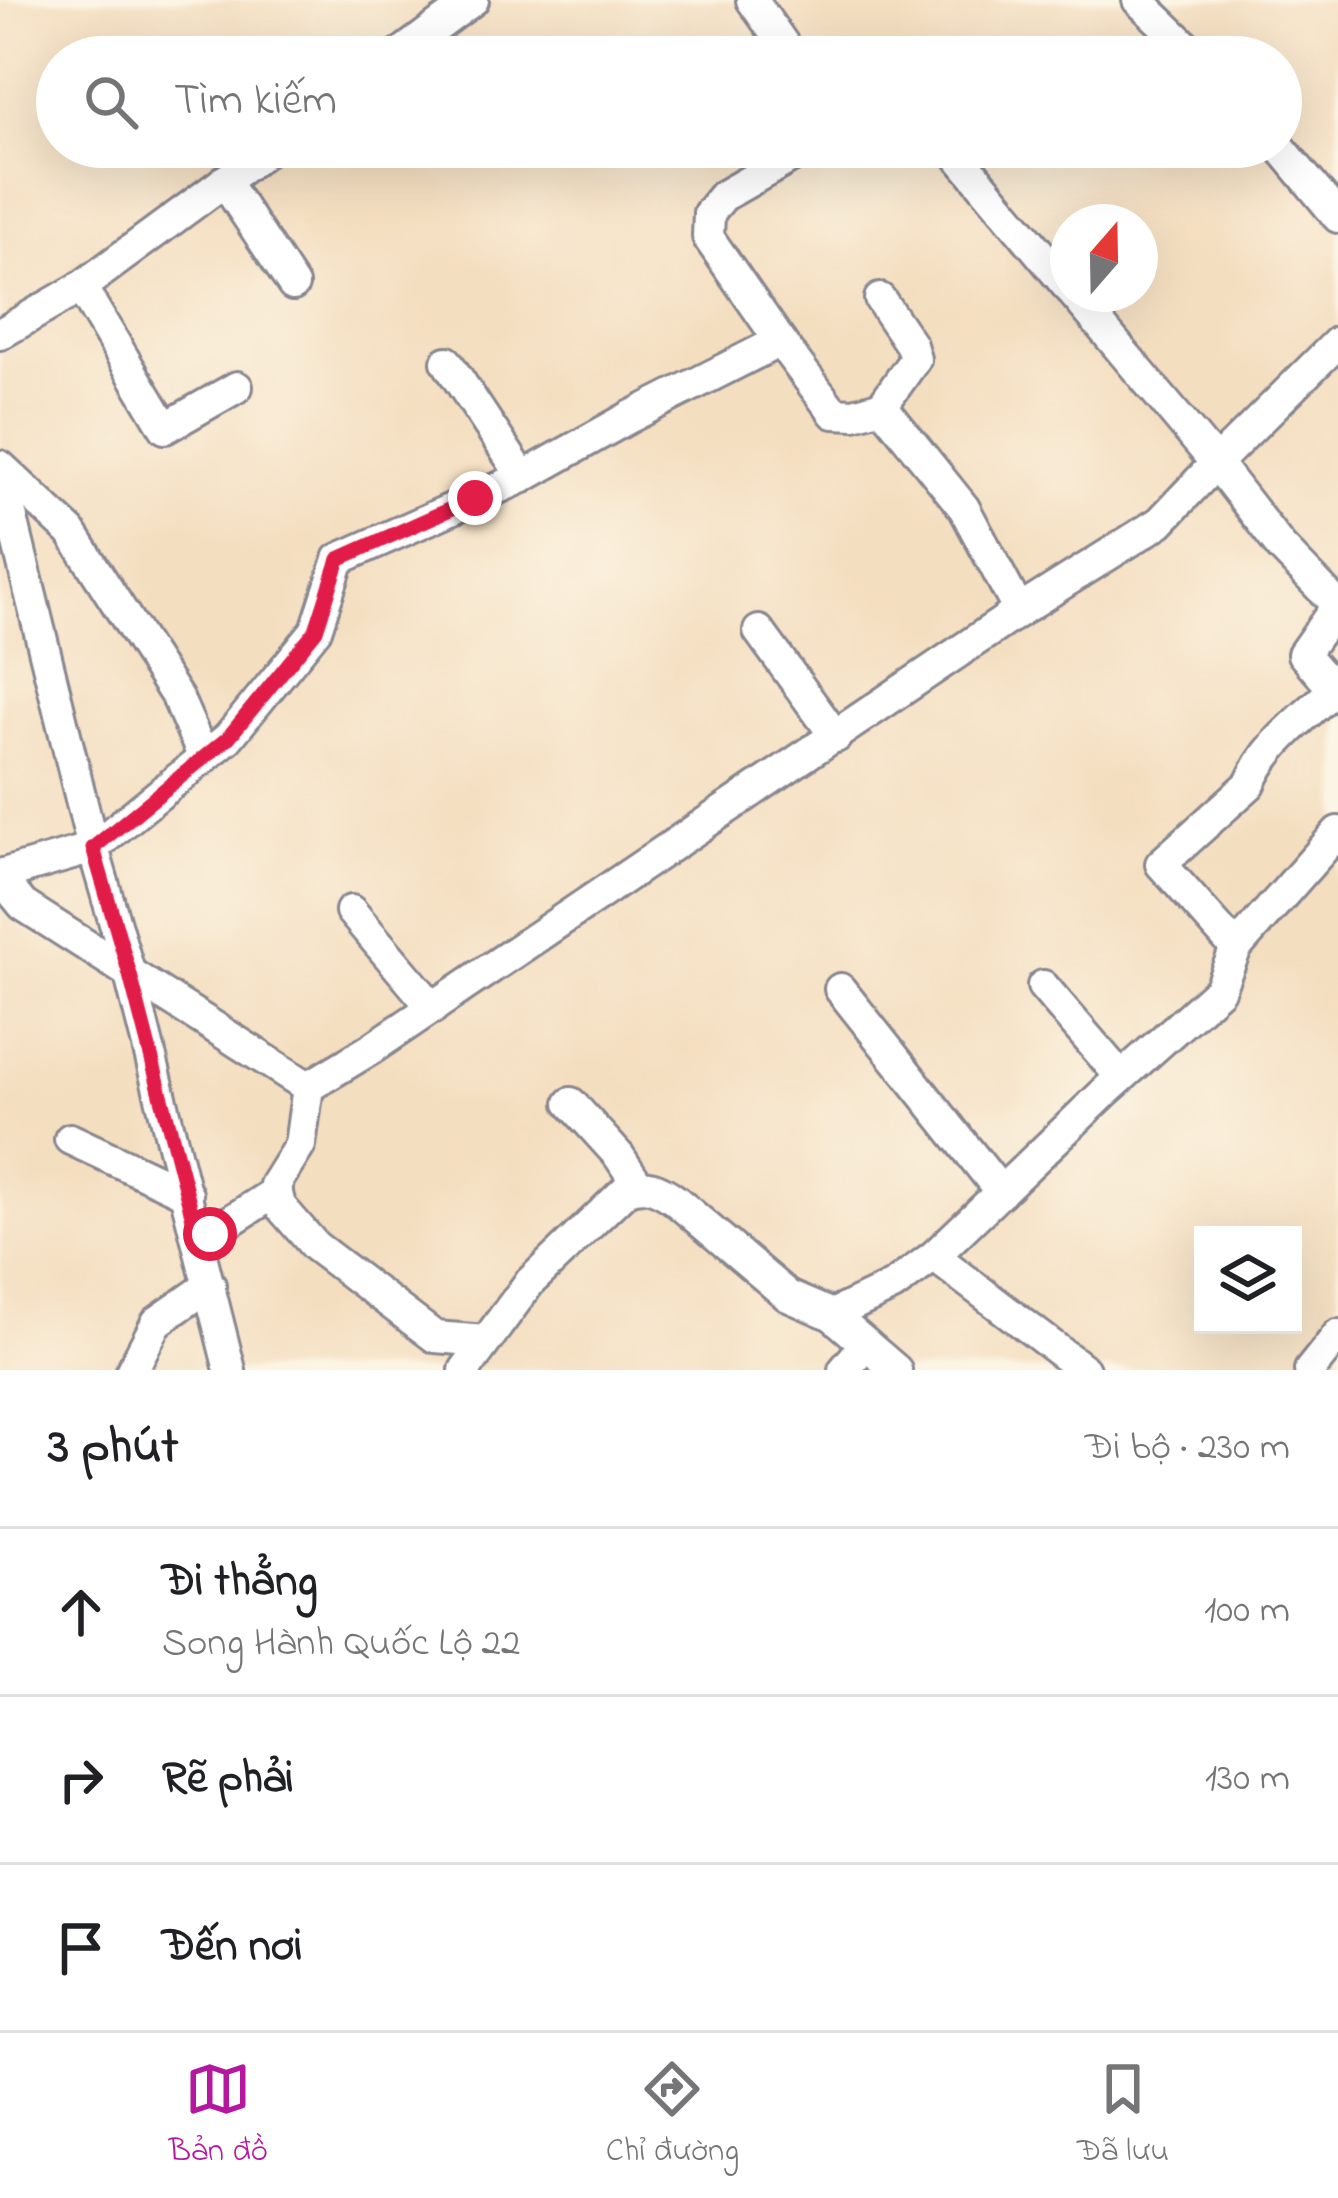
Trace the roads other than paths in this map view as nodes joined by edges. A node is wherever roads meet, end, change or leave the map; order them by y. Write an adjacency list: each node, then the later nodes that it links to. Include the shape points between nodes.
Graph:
1 (752, 0): 5 (street)
2 (1138, 0): 6 (street)
3 (461, 4): 4 (street)
4 (422, 36)
5 (777, 36)
6 (1175, 36)
7 (242, 168): 11 (street)
8 (772, 168): 19 (street, via 723,196 709,214 708,237)
9 (969, 168): 13 (street)
10 (1297, 168): 12 (street)
11 (224, 181): 14 (street); 15 (street)
12 (1338, 217)
13 (1050, 265)
14 (80, 286): 18 (street); 22 (street, via 165,428)
15 (293, 286)
16 (880, 299): 23 (street, via 916,358)
17 (1089, 312): 24 (street)
18 (0, 334)
19 (780, 340): 23 (street, via 834,413); 26 (street)
20 (1338, 342): 24 (street)
21 (447, 362): 26 (street)
22 (237, 387)
23 (882, 406): 28 (street, via 964,508)
24 (1216, 463): 27 (street); 28 (street, via 1160,523)
25 (0, 468): 32 (street, via 71,532 178,699); 34 (street)
26 (524, 477): 32 (street, via 339,559 316,630)
27 (1338, 606): 30 (street, via 1304,654)
28 (1019, 611): 31 (street)
29 (759, 631): 31 (street)
30 (1336, 692): 37 (street, via 1161,864)
31 (836, 736): 41 (street)
32 (203, 758): 34 (street)
33 (1338, 832): 37 (street)
34 (93, 848): 35 (street); 38 (street)
35 (0, 876): 38 (street, via 23,905)
36 (351, 910): 41 (street)
37 (1236, 947): 42 (street, via 1219,990)
38 (130, 975): 43 (street); 49 (street)
39 (1043, 986): 42 (street)
40 (840, 989): 48 (street)
41 (433, 1008): 43 (street)
42 (1121, 1077): 48 (street)
43 (308, 1087): 47 (street, via 300,1144)
44 (571, 1103): 46 (street)
45 (70, 1139): 49 (street)
46 (638, 1185): 53 (street, via 660,1189 788,1297); 55 (street, via 529,1283)
47 (277, 1191): 50 (street); 55 (street, via 280,1206 315,1246 435,1337)
48 (1000, 1192): 51 (street)
49 (188, 1194): 50 (street)
50 (200, 1245): 52 (street)
51 (934, 1256): 53 (street); 62 (street)
52 (210, 1285): 57 (street, via 157,1322); 58 (street)
53 (832, 1315): 56 (street)
54 (1338, 1335): 63 (street)
55 (486, 1341): 59 (street)
56 (866, 1344): 60 (street); 61 (street)
57 (132, 1370)
58 (230, 1370)
59 (465, 1370)
60 (844, 1370)
61 (896, 1370)
62 (1084, 1370)
63 (1310, 1370)

